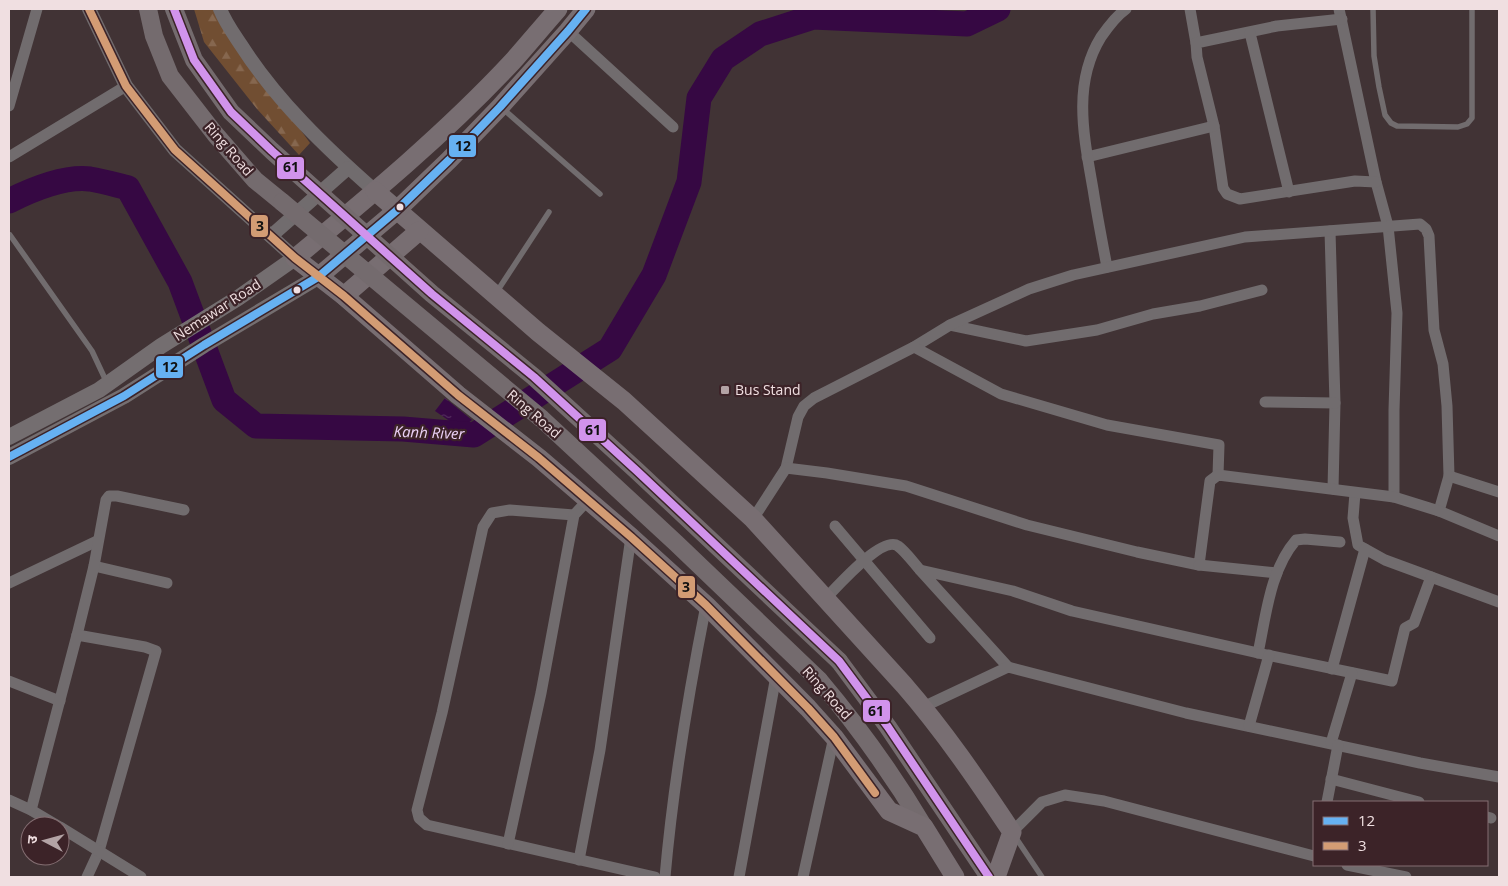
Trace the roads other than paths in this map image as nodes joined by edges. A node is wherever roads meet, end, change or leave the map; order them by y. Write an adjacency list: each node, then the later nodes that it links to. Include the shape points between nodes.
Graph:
1 (38, 9): 19 (street)
2 (88, 9): 18 (street)
3 (148, 9): 99 (main road, Ring Road, bridge, via 154,36 170,76 256,180 542,419 819,680 851,719)
4 (174, 9): 114 (main road, Ring Road, bridge, via 194,60 231,112 432,294 534,377 839,661)
5 (220, 9): 25 (street, via 251,60 283,100)
6 (558, 9): 16 (highway)
7 (586, 9): 13 (highway)
8 (1126, 9): 24 (street, via 1107,27 1085,73 1082,103)
9 (1190, 9): 15 (street)
10 (1373, 9): 11 (lane, via 1374,56 1385,115 1397,126 1458,127 1472,118)
11 (1472, 9)
12 (1340, 14): 14 (street); 26 (street)
13 (568, 31): 17 (highway); 22 (street)
14 (1250, 32): 15 (street); 28 (street)
15 (1196, 43): 21 (street)
16 (512, 61): 17 (highway); 27 (highway)
17 (527, 76): 20 (highway)
18 (126, 86): 23 (street); 36 (street, via 175,150)
19 (9, 106)
20 (500, 107): 29 (lane); 30 (highway)
21 (1214, 126): 24 (street); 28 (street, via 1223,188 1227,194 1240,198)
22 (673, 127)
23 (9, 157)
24 (1087, 157): 38 (street)
25 (348, 168): 27 (street); 36 (street)
26 (1376, 182): 28 (street, via 1355,181); 32 (street)
27 (375, 192): 30 (highway); 37 (highway)
28 (1289, 192)
29 (600, 194)
30 (396, 211): 33 (highway); 39 (highway)
31 (549, 212): 41 (lane)
32 (1388, 226): 34 (street); 52 (street, via 1420,224 1429,236 1434,330 1443,364 1447,406); 56 (street, via 1398,313)
33 (419, 231): 41 (highway); 42 (highway)
34 (1330, 231): 38 (street, via 1244,237); 47 (street)
35 (10, 235): 45 (lane, via 92,351)
36 (271, 236): 37 (street)
37 (295, 258): 39 (highway); 45 (main road, Nemawar Road)
38 (1106, 267): 43 (street, via 1029,289)
39 (318, 277): 42 (highway); 49 (main road, via 124,396)
40 (1262, 290): 43 (street, via 1097,330 1026,341)
41 (494, 295): 61 (highway, via 624,401)
42 (344, 296): 57 (highway, via 458,395 540,458)
43 (950, 325): 44 (street)
44 (914, 347): 50 (street, via 804,406 798,417); 51 (street, via 1001,394 1107,424 1220,445)
45 (108, 384): 48 (main road, Nemawar Road)
46 (1266, 402): 47 (street)
47 (1335, 403): 53 (street)
48 (9, 437)
49 (9, 457)
50 (786, 468): 61 (street); 69 (street, via 906,486 1027,525)
51 (1218, 475): 53 (street); 69 (street, via 1210,481)
52 (1448, 476): 54 (street); 59 (street)
53 (1333, 489): 55 (street)
54 (1499, 492)
55 (1355, 493): 56 (street); 67 (street, via 1353,518 1358,545)
56 (1394, 497): 59 (street)
57 (588, 500): 60 (street); 64 (highway)
58 (184, 510): 65 (street, via 110,496 106,500)
59 (1439, 511): 63 (street)
60 (574, 515): 102 (street, via 541,693); 102 (street, via 510,510 492,513 483,527 418,810 419,818 427,825)
61 (752, 519): 76 (highway)
62 (835, 526): 68 (street)
63 (1499, 536)
64 (631, 537): 78 (highway); 105 (street, via 600,750)
65 (97, 541): 70 (street); 74 (street)
66 (1340, 542): 72 (street, via 1296,540)
67 (1365, 549): 73 (street); 83 (street)
68 (864, 561): 71 (street, via 888,544 897,545); 76 (street); 80 (street)
69 (1199, 565): 72 (street)
70 (94, 566): 75 (street); 79 (street)
71 (920, 570): 81 (street, via 1013,591 1072,611); 82 (street)
72 (1277, 573): 81 (street)
73 (1431, 577): 77 (street); 84 (street, via 1414,623 1405,628 1392,681)
74 (9, 583)
75 (167, 583)
76 (824, 599): 88 (highway)
77 (1499, 602)
78 (706, 605): 85 (highway); 110 (street, via 686,705)
79 (77, 635): 87 (street); 103 (street, via 156,651)
80 (930, 638)
81 (1263, 654): 83 (street); 89 (street)
82 (1008, 667): 88 (street); 89 (street)
83 (1332, 669): 84 (street)
84 (1352, 673): 91 (street)
85 (776, 676): 90 (highway); 111 (street)
86 (9, 681): 87 (street)
87 (60, 701): 97 (street)
88 (923, 707): 100 (highway)
89 (1249, 726): 91 (street)
90 (834, 737): 99 (highway, via 889,811); 112 (street)
91 (1334, 744): 92 (street); 93 (street)
92 (1499, 777)
93 (1330, 779): 95 (street); 96 (street)
94 (9, 800): 97 (street)
95 (1327, 801)
96 (1415, 801)
97 (31, 810): 98 (street)
98 (41, 816)
99 (924, 827): 113 (highway, Ring Road)
100 (1012, 832): 104 (street, via 1042,802 1065,795 1104,801); 115 (highway); 116 (lane)
101 (70, 834): 103 (street)
102 (508, 844): 105 (street)
103 (99, 851): 107 (street); 108 (street)
104 (1313, 856)
105 (579, 860): 109 (street)
106 (1352, 866): 117 (street)
107 (87, 877)
108 (140, 877)
109 (655, 877)
110 (666, 877)
111 (739, 877)
112 (803, 877)
113 (955, 877)
114 (990, 877)
115 (996, 877)
116 (1042, 877)
117 (1406, 877)

